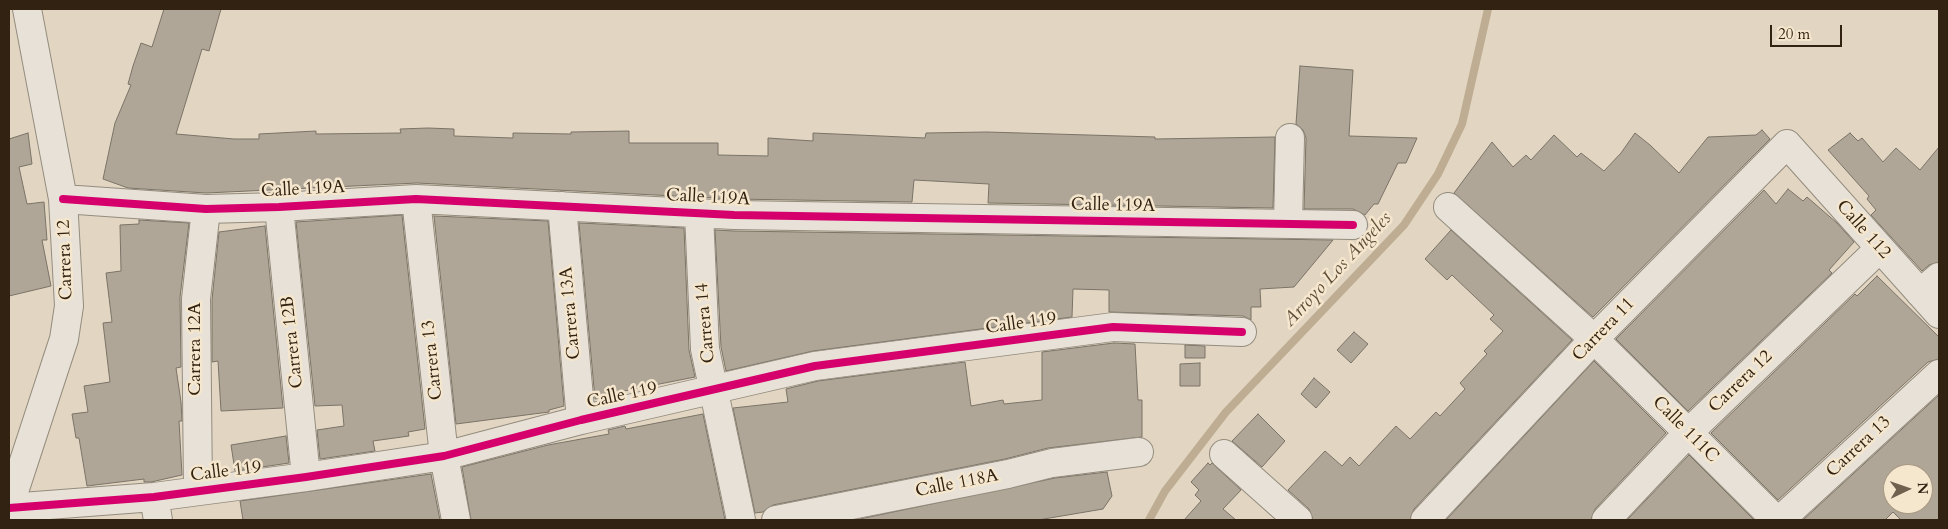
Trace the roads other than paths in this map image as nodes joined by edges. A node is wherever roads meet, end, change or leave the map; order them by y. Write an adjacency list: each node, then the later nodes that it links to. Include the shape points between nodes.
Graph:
1 (27, 9): 5 (street, Carrera 12)
2 (1290, 138): 11 (street)
3 (1787, 144): 13 (street, Calle 112); 17 (street, Carrera 11)
4 (416, 199): 6 (street, Calle 119A); 8 (street, Calle 119A); 24 (street, Carrera 13)
5 (64, 200): 9 (street, Calle 119A); 27 (street, Carrera 12, via 69,306 64,339)
6 (562, 206): 10 (street, Calle 119A); 20 (street, Carrera 13A)
7 (1448, 206): 17 (street, Calle 111C)
8 (279, 207): 9 (street, Calle 119A); 25 (street, Carrera 12B)
9 (206, 209): 26 (street, Carrera 12A, via 196,299)
10 (699, 213): 11 (street, Calle 119A); 19 (street, Carrera 14, via 705,349)
11 (1288, 223): 12 (street, Calle 119A)
12 (1353, 225)
13 (1879, 249): 14 (street, Calle 112); 21 (street, Carrera 12)
14 (1929, 285): 15 (street, Calle 112)
15 (1939, 314)
16 (1242, 332): 19 (street, Calle 119, via 1113,327 815,366)
17 (1594, 339): 21 (street, Calle 111C); 33 (street, Carrera 11)
18 (1939, 374): 35 (street, Carrera 13)
19 (715, 391): 20 (street, Calle 119); 30 (street, Carrera 14)
20 (581, 420): 24 (street, Calle 119)
21 (1688, 433): 34 (street, Carrera 12); 35 (street, Calle 111C)
22 (1139, 452): 31 (street, Calle 118A, via 1052,463)
23 (1224, 454): 32 (street)
24 (444, 456): 25 (street, Calle 119); 29 (street, Carrera 13)
25 (306, 477): 26 (street, Calle 119)
26 (198, 490): 28 (street, Calle 119)
27 (9, 507): 28 (street, Calle 119)
28 (156, 508)
29 (456, 520)
30 (741, 520)
31 (776, 520)
32 (1298, 520)
33 (1425, 520)
34 (1606, 520)
35 (1778, 520)

